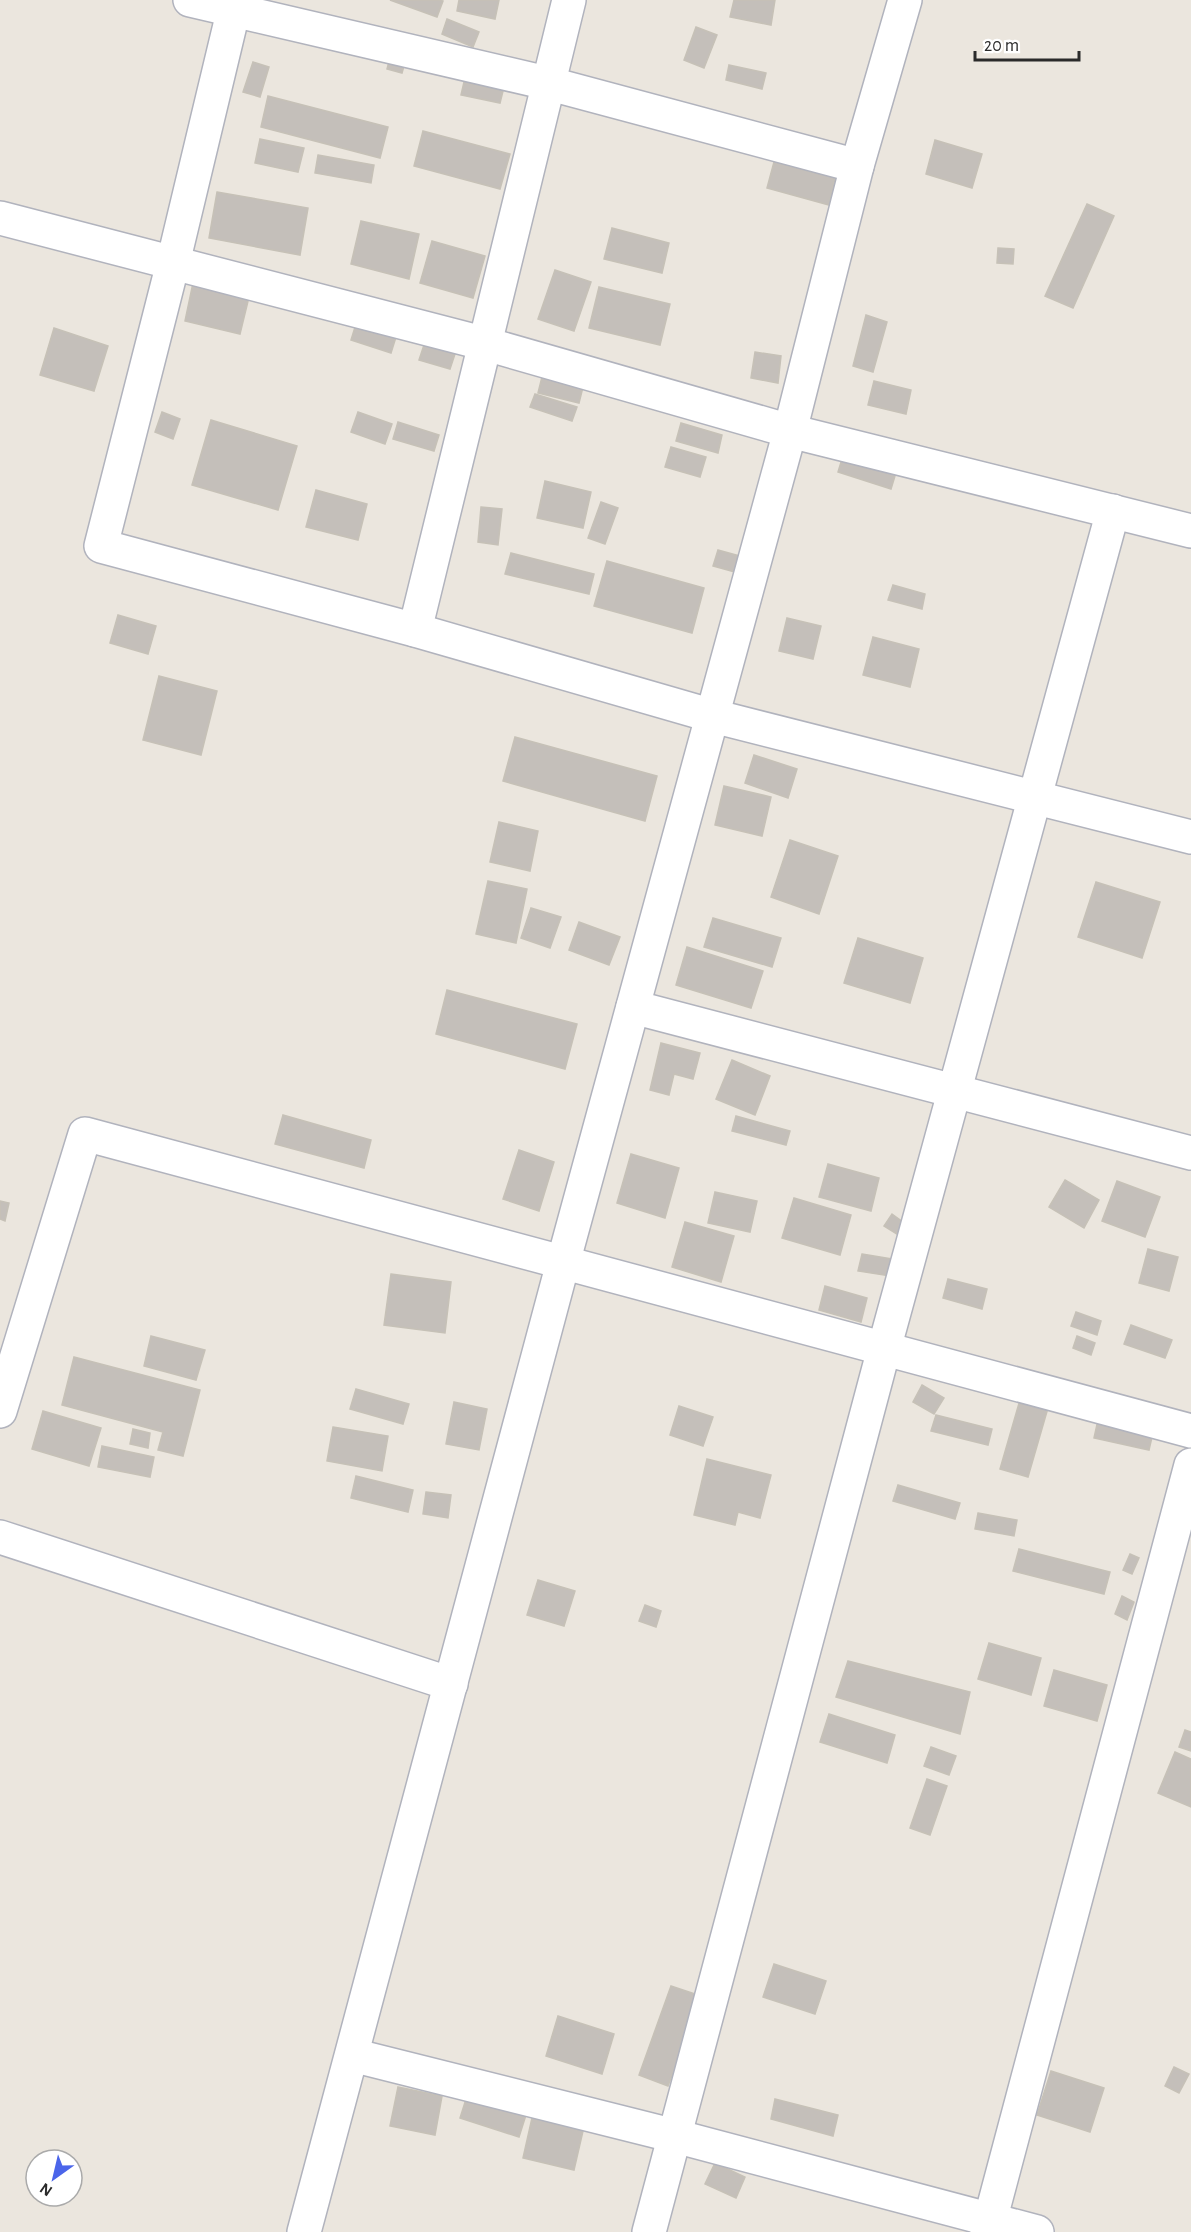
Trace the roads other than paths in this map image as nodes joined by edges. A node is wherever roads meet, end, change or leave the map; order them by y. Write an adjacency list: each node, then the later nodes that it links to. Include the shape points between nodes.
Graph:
1 (190, 0): 4 (street)
2 (569, 0): 5 (street)
3 (905, 0): 6 (street)
4 (235, 5): 5 (street); 8 (street)
5 (547, 84): 6 (street); 9 (street)
6 (857, 166): 10 (street)
7 (0, 218): 8 (street)
8 (173, 263): 9 (street); 13 (street, via 101,546)
9 (486, 344): 10 (street); 13 (street)
10 (790, 432): 11 (street); 14 (street)
11 (1113, 511): 12 (street); 15 (street)
12 (1191, 531)
13 (415, 630): 14 (street)
14 (713, 716): 15 (street); 17 (street)
15 (1036, 796): 16 (street); 18 (street)
16 (1191, 837)
17 (633, 1007): 18 (street); 20 (street)
18 (956, 1089): 19 (street); 21 (street)
19 (1191, 1153)
20 (563, 1263): 21 (street); 22 (street, via 85,1134); 26 (street)
21 (884, 1349): 23 (street); 28 (street)
22 (0, 1411)
23 (1191, 1431)
24 (1191, 1465): 29 (street)
25 (0, 1536): 26 (street)
26 (451, 1684): 27 (street)
27 (352, 2055): 28 (street); 30 (street)
28 (675, 2136): 29 (street); 31 (street)
29 (989, 2226): 32 (street)
30 (304, 2232)
31 (649, 2232)
32 (1037, 2232)

